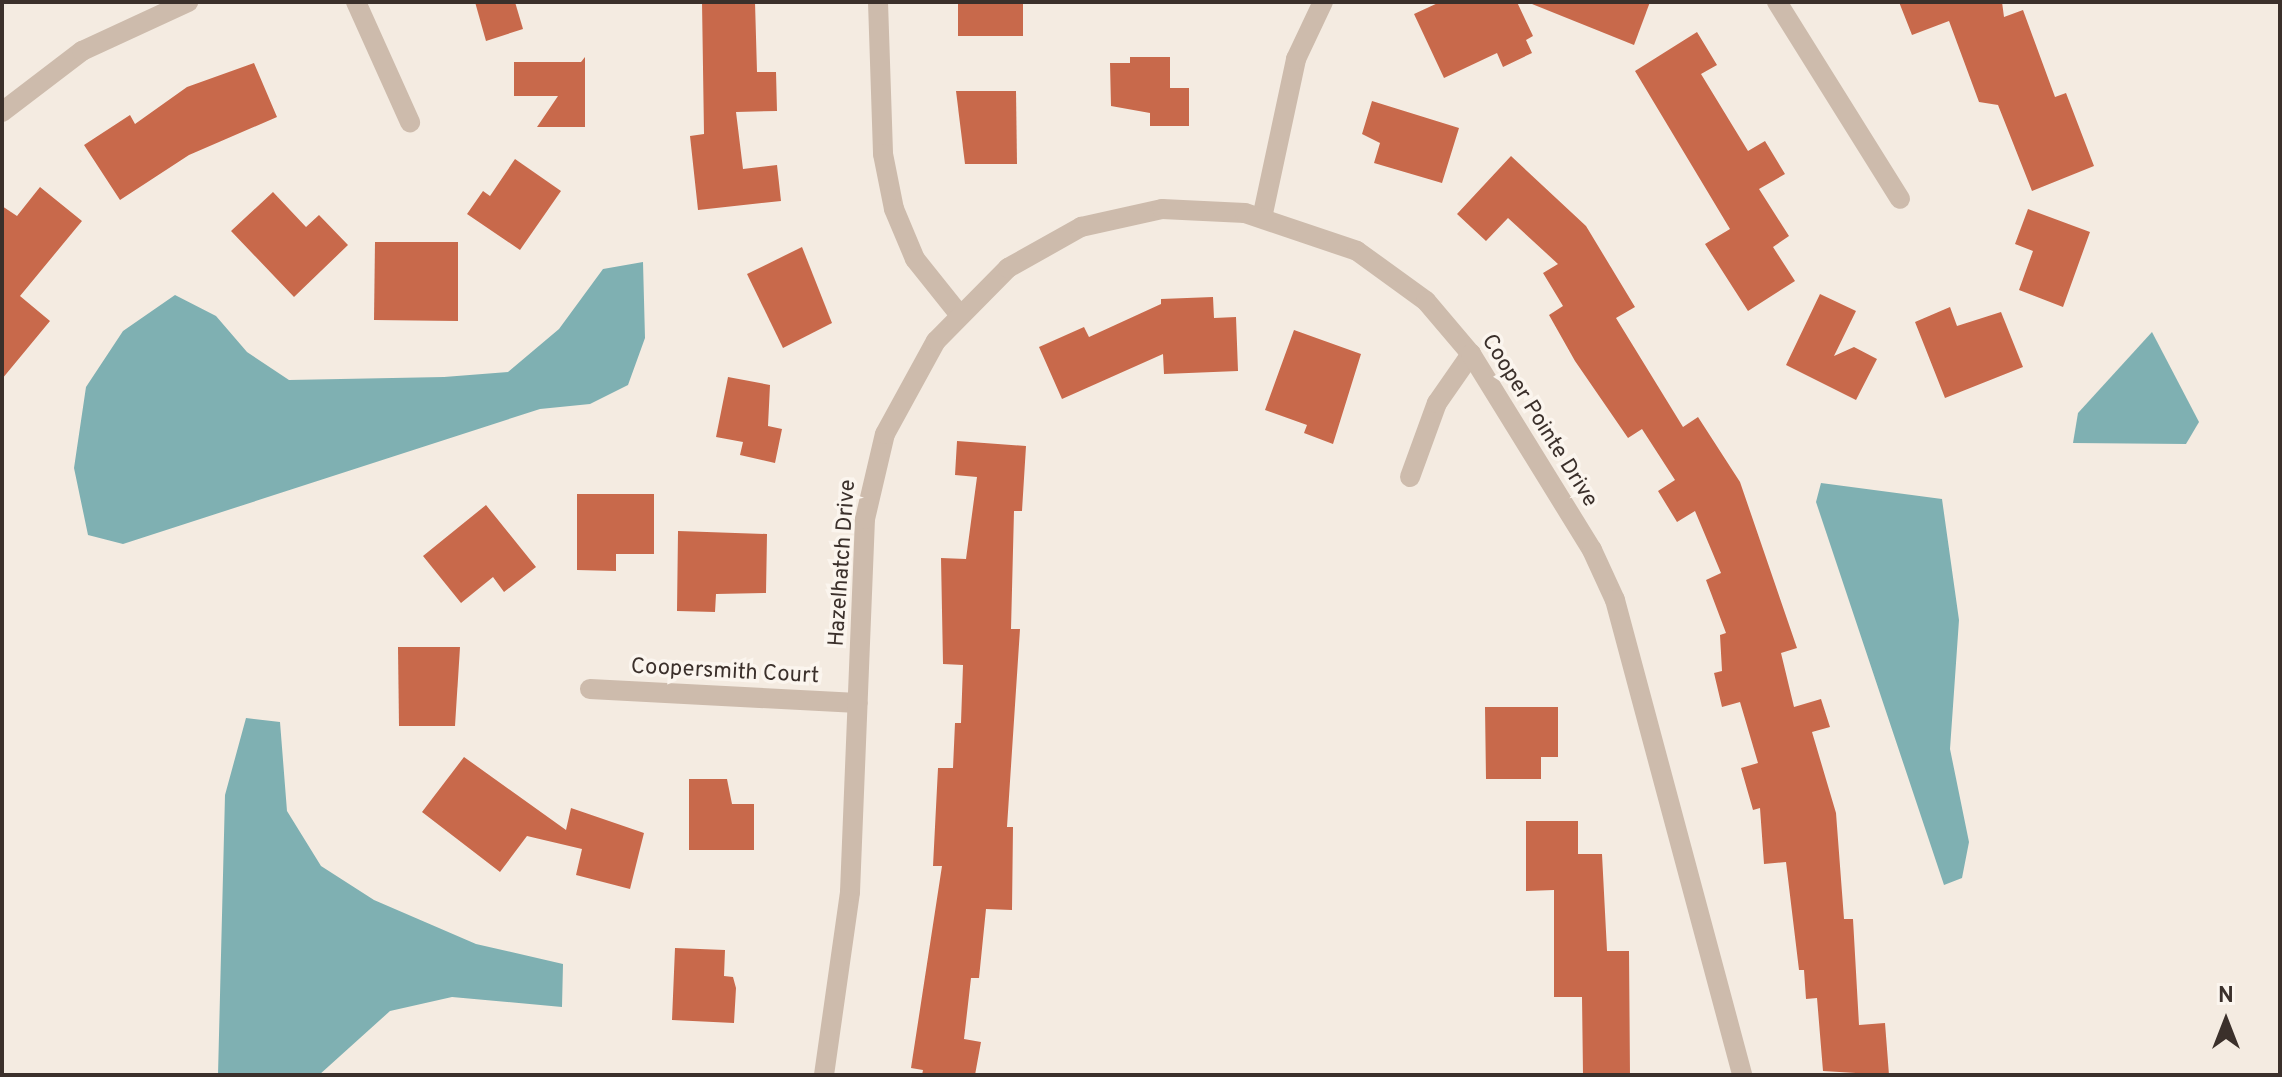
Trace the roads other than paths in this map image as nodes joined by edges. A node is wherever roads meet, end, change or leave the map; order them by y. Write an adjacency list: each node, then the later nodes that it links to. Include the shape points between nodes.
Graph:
1 (188, 2): 6 (street, via 82,51)
2 (356, 2): 7 (street)
3 (878, 2): 10 (street, via 883,154 894,209 915,259)
4 (1323, 2): 9 (street, via 1296,59)
5 (1777, 2): 8 (street)
6 (2, 112)
7 (410, 122)
8 (1900, 199)
9 (1262, 218): 10 (street, Cooper Pointe Drive, via 1229,209 1162,209 1113,217 1036,249); 11 (street, Cooper Pointe Drive, via 1327,237 1372,260 1426,301)
10 (959, 314): 14 (street, Hazelhatch Drive, via 907,385 874,467 865,519)
11 (1471, 354): 12 (street, via 1437,403); 16 (street, Cooper Pointe Drive, via 1592,550 1615,600)
12 (1410, 477)
13 (590, 689): 14 (street, Coopersmith Court)
14 (858, 703): 15 (street, Hazelhatch Drive, via 845,947)
15 (824, 1075)
16 (1742, 1075)

